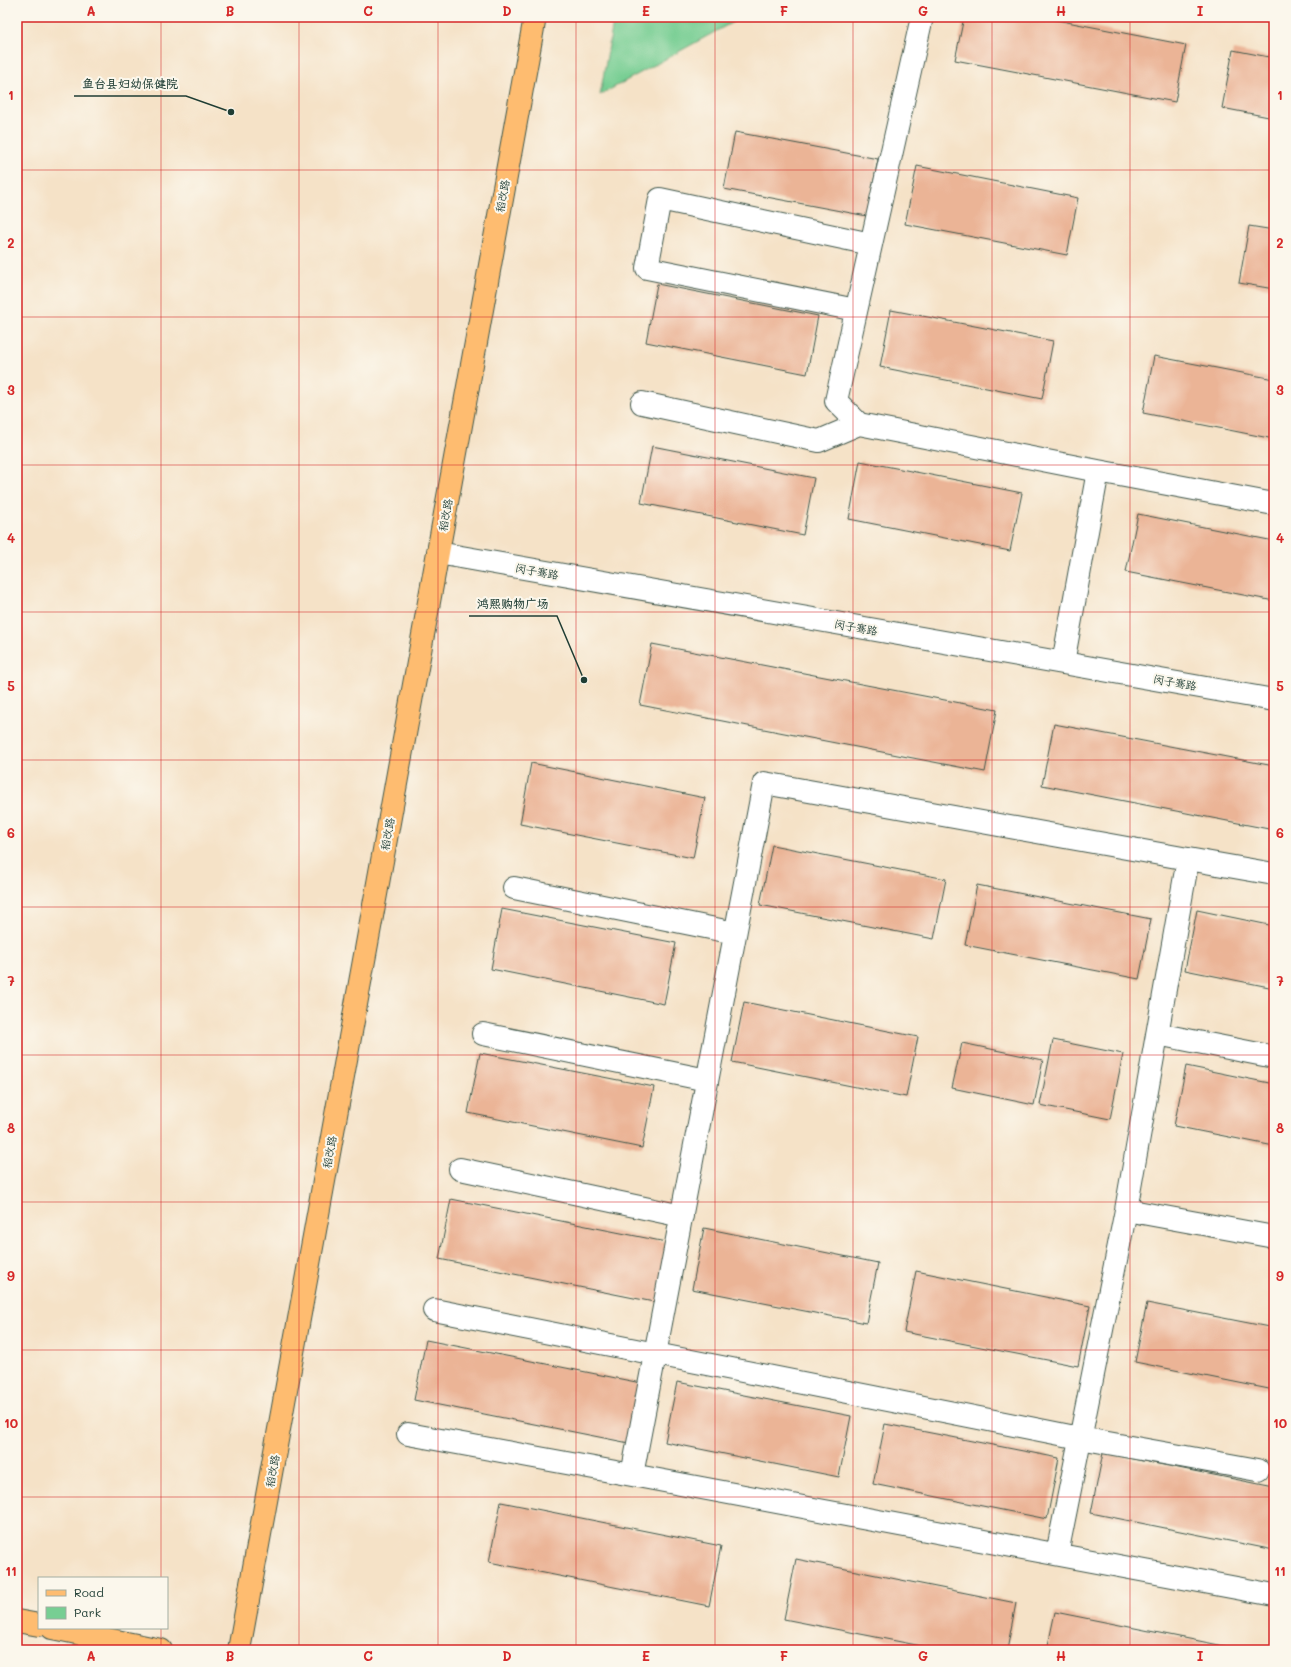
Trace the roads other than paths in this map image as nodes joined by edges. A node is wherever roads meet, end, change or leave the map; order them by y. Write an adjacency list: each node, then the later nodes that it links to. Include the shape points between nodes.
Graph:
1 (535, 17): 9 (main road, 稻改路)
2 (922, 17): 3 (street)
3 (871, 244): 4 (street); 4 (street, via 660,199 647,268)
4 (856, 310): 6 (street, via 836,401)
5 (642, 403): 6 (street, via 819,441)
6 (860, 424): 7 (street)
7 (1098, 471): 8 (street); 10 (street)
8 (1274, 504)
9 (438, 553): 10 (street, 闵子骞路); 36 (main road, 稻改路)
10 (1063, 663): 11 (street, 闵子骞路)
11 (1274, 700)
12 (1188, 859): 13 (street); 15 (street, via 764,783); 17 (street)
13 (1274, 874)
14 (514, 888): 15 (street)
15 (735, 933): 19 (street)
16 (483, 1034): 19 (street)
17 (1157, 1034): 18 (street); 21 (street)
18 (1274, 1057)
19 (707, 1080): 22 (street)
20 (460, 1169): 22 (street)
21 (1126, 1210): 23 (street); 27 (street)
22 (682, 1216): 25 (street)
23 (1274, 1236)
24 (434, 1310): 25 (street)
25 (655, 1355): 27 (street); 29 (street)
26 (408, 1434): 29 (street)
27 (1080, 1438): 28 (street); 30 (street)
28 (1258, 1470)
29 (632, 1475): 30 (street)
30 (1057, 1554): 31 (street)
31 (1274, 1595)
32 (17, 1621): 33 (main road)
33 (38, 1625)
34 (57, 1629): 35 (main road)
35 (161, 1650)
36 (239, 1650)

